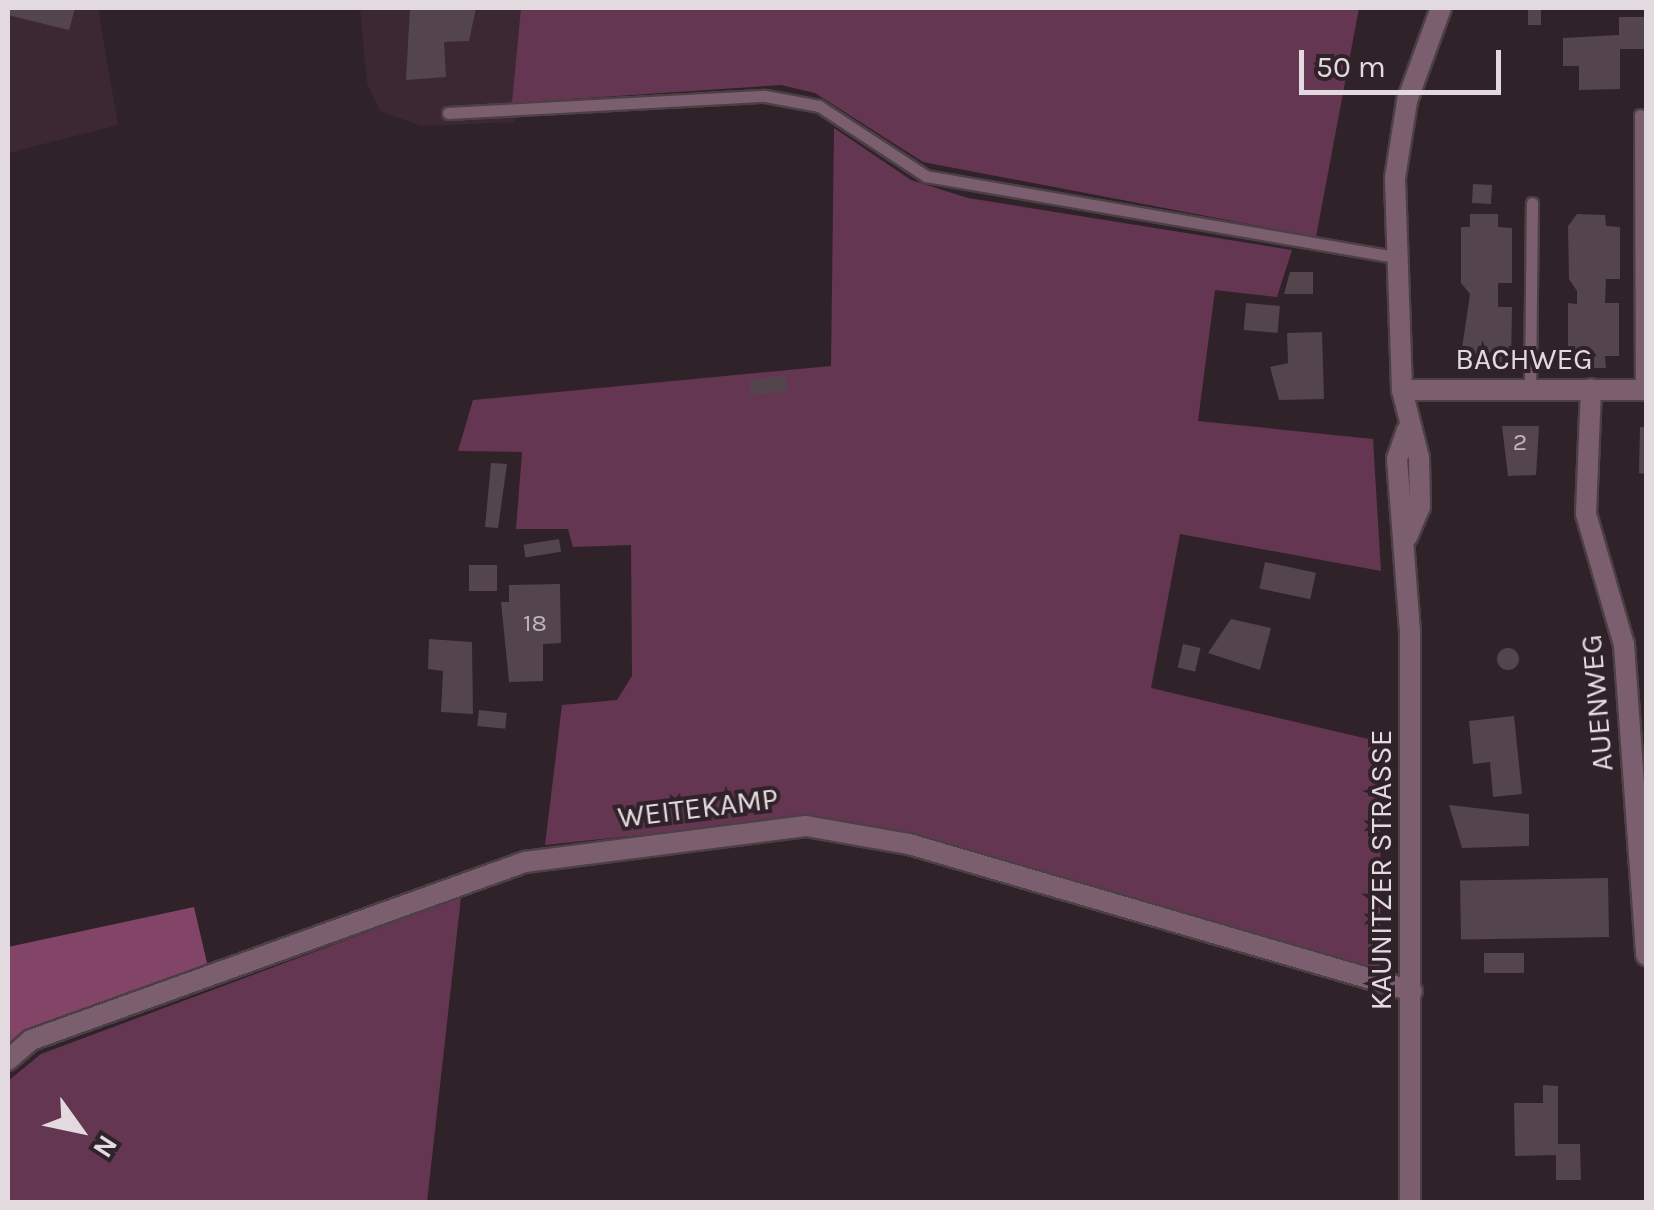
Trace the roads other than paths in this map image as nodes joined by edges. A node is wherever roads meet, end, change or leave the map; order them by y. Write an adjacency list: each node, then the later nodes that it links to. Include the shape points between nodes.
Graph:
1 (1442, 8): 5 (street, KAUNITZER STRASSE, via 1407,101)
2 (448, 113): 5 (lane, via 765,96 818,106 926,176)
3 (1640, 115): 9 (lane)
4 (1532, 202): 6 (lane)
5 (1396, 256): 8 (street, KAUNITZER STRASSE)
6 (1530, 388): 7 (street, BACHWEG); 8 (street, BACHWEG)
7 (1591, 389): 9 (street, BACHWEG); 10 (street, AUENWEG, via 1586,514 1624,645)
8 (1402, 390): 11 (street, KAUNITZER STRASSE, via 1407,430 1398,459 1407,537)
9 (1644, 390)
10 (1646, 956)
11 (1412, 991): 12 (street, WEITEKAMP, via 909,844 806,826 525,862 32,1040); 13 (street, KAUNITZER STRASSE)
12 (8, 1060)
13 (1410, 1202)

